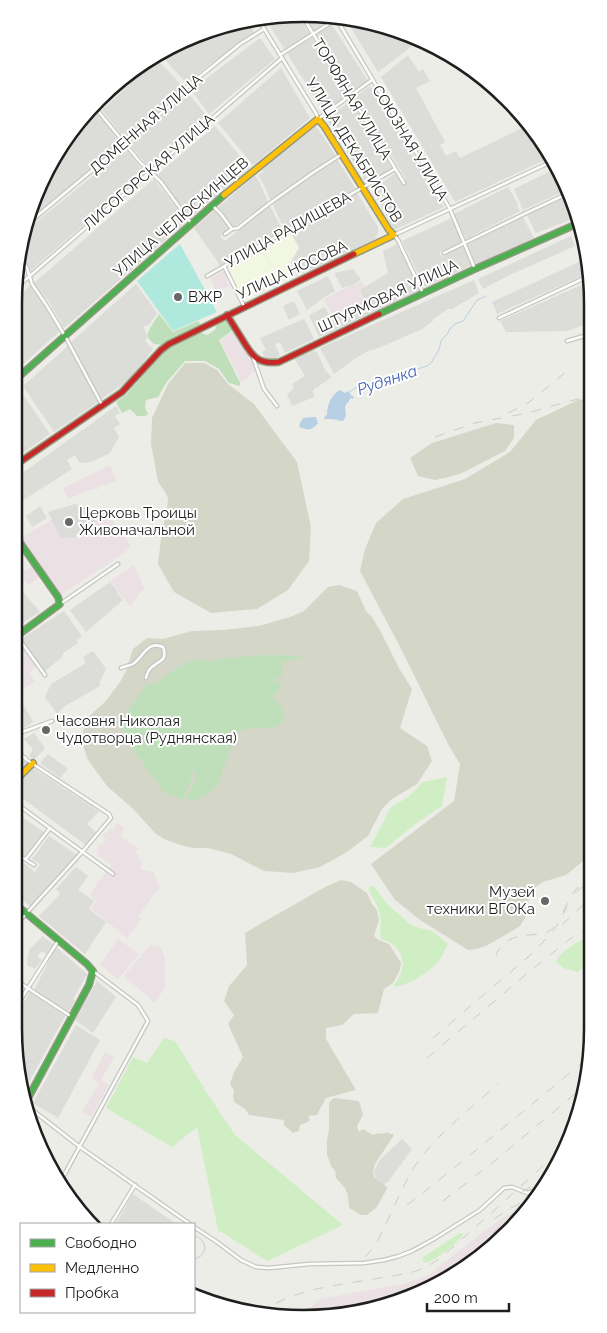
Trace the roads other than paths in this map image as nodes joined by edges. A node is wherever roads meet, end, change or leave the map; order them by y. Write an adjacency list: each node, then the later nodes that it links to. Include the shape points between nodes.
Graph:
1 (306, 22): 6 (street, ТОРФЯНАЯ УЛИЦА)
2 (330, 24): 6 (street, ЛИСОГОРСКАЯ УЛИЦА)
3 (339, 25): 8 (street, СОЮЗНАЯ УЛИЦА)
4 (262, 26): 5 (street, УЛИЦА ДЕКАБРИСТОВ)
5 (264, 29): 7 (street, УЛИЦА ДЕКАБРИСТОВ); 12 (street, ДОМЕННАЯ УЛИЦА, via 240,44 186,88 178,99)
6 (313, 34): 7 (street, ЛИСОГОРСКАЯ УЛИЦА); 9 (street, ТОРФЯНАЯ УЛИЦА)
7 (281, 56): 11 (street, УЛИЦА ДЕКАБРИСТОВ); 16 (street, ЛИСОГОРСКАЯ УЛИЦА)
8 (372, 80): 9 (street, УЛИЦА ЧЕЛЮСКИНЦЕВ); 21 (street, СОЮЗНАЯ УЛИЦА)
9 (350, 96): 11 (street, УЛИЦА ЧЕЛЮСКИНЦЕВ); 15 (street, ТОРФЯНАЯ УЛИЦА)
10 (98, 112): 12 (street)
11 (318, 119): 13 (street, УЛИЦА ДЕКАБРИСТОВ); 20 (street, УЛИЦА ЧЕЛЮСКИНЦЕВ)
12 (125, 143): 16 (street); 22 (street, ДОМЕННАЯ УЛИЦА)
13 (342, 154): 18 (street, УЛИЦА ДЕКАБРИСТОВ); 25 (street, via 238,228)
14 (547, 164): 21 (street, УЛИЦА НОСОВА)
15 (395, 169): 17 (street, ТОРФЯНАЯ УЛИЦА); 18 (street, УЛИЦА РАДИЩЕВА)
16 (150, 172): 23 (street); 33 (street, ЛИСОГОРСКАЯ УЛИЦА)
17 (404, 183)
18 (362, 188): 27 (street, УЛИЦА ДЕКАБРИСТОВ); 31 (street, УЛИЦА РАДИЩЕВА)
19 (563, 196): 28 (street)
20 (212, 205): 23 (street, УЛИЦА ЧЕЛЮСКИНЦЕВ); 25 (street)
21 (450, 209): 27 (street, УЛИЦА НОСОВА); 28 (street, СОЮЗНАЯ УЛИЦА)
22 (36, 217)
23 (192, 224): 41 (street, УЛИЦА ЧЕЛЮСКИНЦЕВ)
24 (574, 226): 32 (street, ШТУРМОВАЯ УЛИЦА)
25 (232, 229): 26 (street)
26 (224, 234)
27 (394, 235): 37 (street, УЛИЦА ДЕКАБРИСТОВ); 38 (street, УЛИЦА НОСОВА)
28 (464, 243): 29 (street); 32 (street, СОЮЗНАЯ УЛИЦА)
29 (444, 253)
30 (25, 265): 33 (street)
31 (224, 266): 34 (street, УЛИЦА РАДИЩЕВА); 38 (street)
32 (475, 269): 37 (street, ШТУРМОВАЯ УЛИЦА)
33 (29, 276): 36 (street, ЛИСОГОРСКАЯ УЛИЦА); 41 (street)
34 (207, 276)
35 (583, 279): 40 (street)
36 (23, 281)
37 (423, 293): 44 (street, ШТУРМОВАЯ УЛИЦА, via 279,362 264,362)
38 (244, 306): 39 (street, УЛИЦА НОСОВА)
39 (227, 314): 44 (street); 46 (street, УЛИЦА НОСОВА, via 165,347 128,386)
40 (499, 318)
41 (65, 336): 45 (street, УЛИЦА ЧЕЛЮСКИНЦЕВ); 46 (street)
42 (584, 336): 43 (street)
43 (567, 341)
44 (253, 357): 47 (street, via 264,389)
45 (22, 374)
46 (102, 406): 48 (street, УЛИЦА НОСОВА)
47 (277, 406)
48 (22, 461)
49 (22, 545): 51 (street)
50 (118, 564): 51 (street)
51 (60, 604): 52 (street)
52 (22, 630)
53 (22, 644): 55 (street)
54 (121, 668): 56 (street, via 133,664 150,647 159,645 163,647 164,656)
55 (45, 675)
56 (146, 678)
57 (52, 721): 58 (street)
58 (22, 732)
59 (22, 755): 60 (street)
60 (33, 763): 61 (street); 64 (street, via 111,816)
61 (22, 774)
62 (22, 808): 63 (street)
63 (50, 828): 64 (street); 66 (street)
64 (83, 851): 68 (street); 70 (street)
65 (22, 857): 66 (street)
66 (26, 859): 67 (street)
67 (34, 865)
68 (113, 874)
69 (22, 910): 70 (street)
70 (26, 914): 71 (street); 72 (street)
71 (22, 918)
72 (58, 941): 73 (street); 75 (street)
73 (93, 971): 77 (street); 80 (street, via 138,1005 148,1021)
74 (22, 985): 75 (street)
75 (28, 988): 76 (street); 77 (street)
76 (22, 997)
77 (72, 1017): 78 (street)
78 (30, 1095)
79 (34, 1110): 80 (street)
80 (80, 1147): 81 (street); 82 (street)
81 (64, 1176)
82 (135, 1185): 84 (street); 85 (street)
83 (533, 1191): 86 (street, via 504,1188 480,1210 434,1239 399,1256 364,1263 256,1267)
84 (112, 1223)
85 (189, 1223)
86 (195, 1227)

